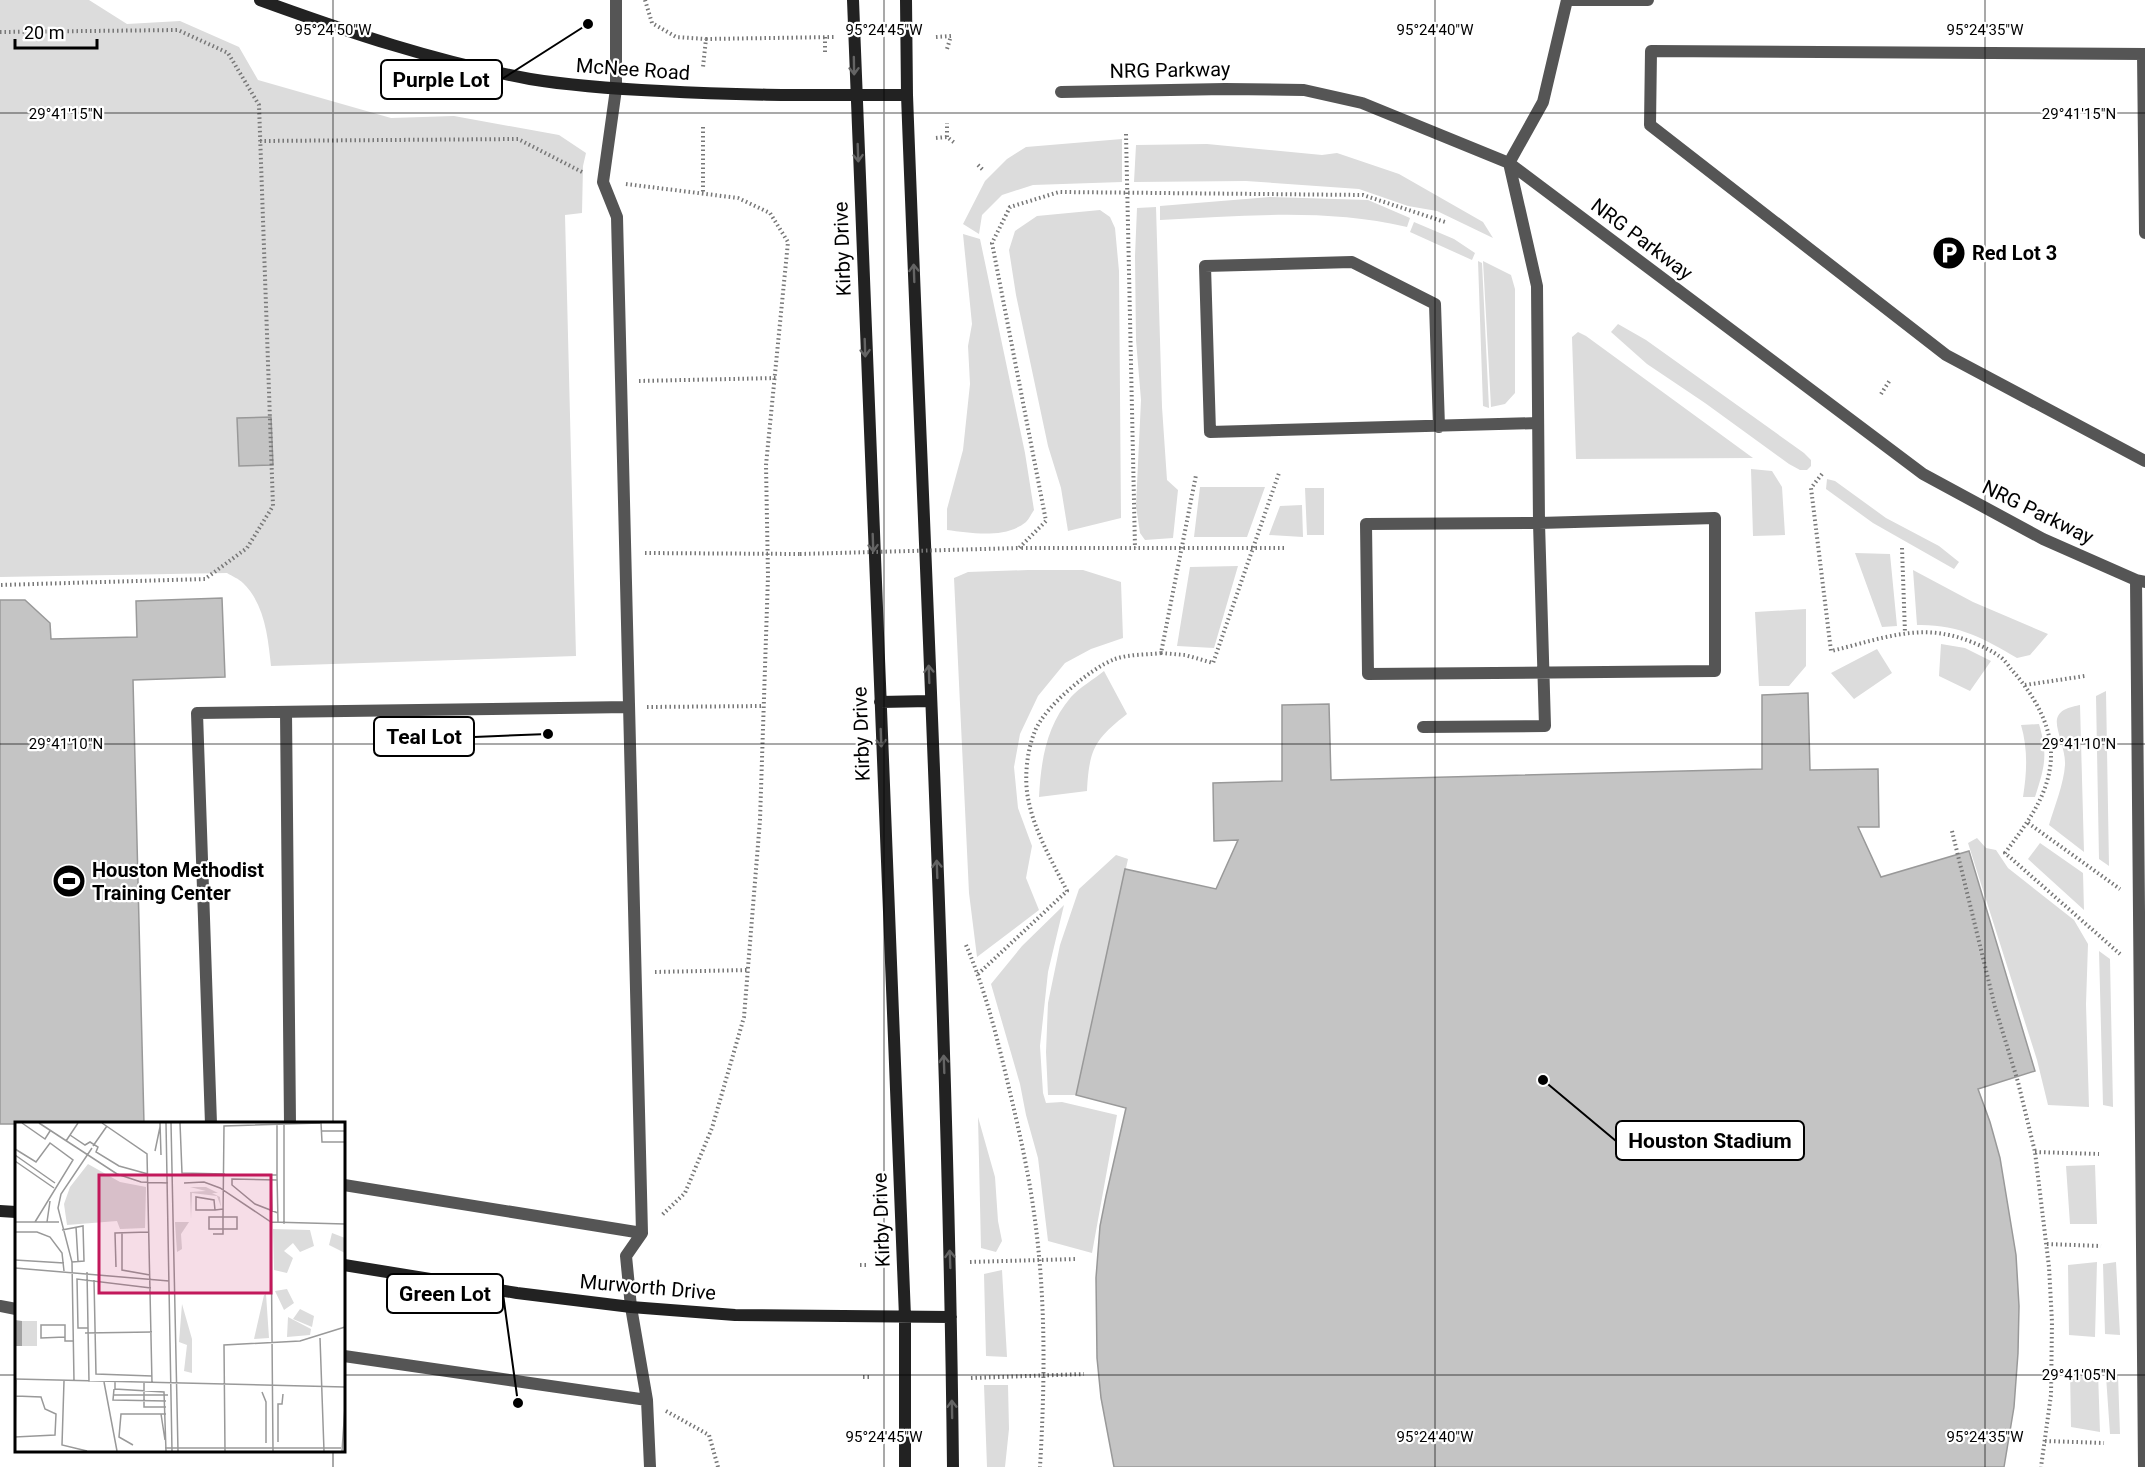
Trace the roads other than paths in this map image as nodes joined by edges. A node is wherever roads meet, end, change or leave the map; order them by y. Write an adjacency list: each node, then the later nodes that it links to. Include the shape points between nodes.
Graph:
1 (260, 0): 8 (main road, McNee Road, via 451,62 531,79)
2 (616, 0): 8 (lane)
3 (853, 0): 10 (main road, Kirby Drive, one-way to 10)
4 (906, 0): 11 (main road)
5 (1567, 0): 6 (lane); 12 (lane, via 1543,102)
6 (1648, 0)
7 (2144, 54): 13 (lane); 16 (lane, via 1651,51 1650,125 1946,355)
8 (616, 89): 10 (main road, McNee Road); 22 (lane, via 603,182 617,218)
9 (1061, 92): 12 (lane, NRG Parkway, via 1304,90 1362,103)
10 (855, 95): 11 (main road, McNee Road); 21 (main road, Kirby Drive, one-way to 21)
11 (907, 95): 20 (main road, one-way to 11)
12 (1509, 163): 14 (lane, via 1537,286); 18 (lane, NRG Parkway, via 1923,474 2043,539)
13 (2145, 233)
14 (1538, 423): 15 (lane); 17 (lane)
15 (1438, 427): 15 (lane, via 1210,432 1205,267 1352,262 1435,304)
16 (2145, 461)
17 (1539, 523): 19 (lane); 19 (lane, via 1366,524 1368,674); 19 (lane, via 1715,518 1715,671)
18 (2140, 581): 42 (lane)
19 (1544, 673): 24 (lane, via 1545,726)
20 (930, 701): 21 (main road); 36 (main road, one-way to 20)
21 (880, 702): 35 (main road, Kirby Drive, one-way to 35)
22 (630, 707): 23 (lane); 30 (lane)
23 (286, 712): 25 (lane, via 197,713); 26 (lane)
24 (1423, 727)
25 (211, 1122)
26 (290, 1122)
27 (345, 1185): 30 (lane)
28 (0, 1211): 29 (main road)
29 (15, 1212)
30 (642, 1233): 33 (lane, via 626,1256)
31 (345, 1265): 33 (main road, Murworth Drive)
32 (0, 1306): 34 (lane)
33 (631, 1307): 35 (main road, Murworth Drive, via 735,1315); 38 (lane)
34 (15, 1309)
35 (905, 1317): 36 (main road, Murworth Drive); 40 (main road, Kirby Drive)
36 (951, 1317): 41 (main road, one-way to 36)
37 (345, 1356): 38 (lane)
38 (647, 1400): 39 (lane)
39 (650, 1467)
40 (905, 1467)
41 (953, 1467)
42 (2144, 1467)

